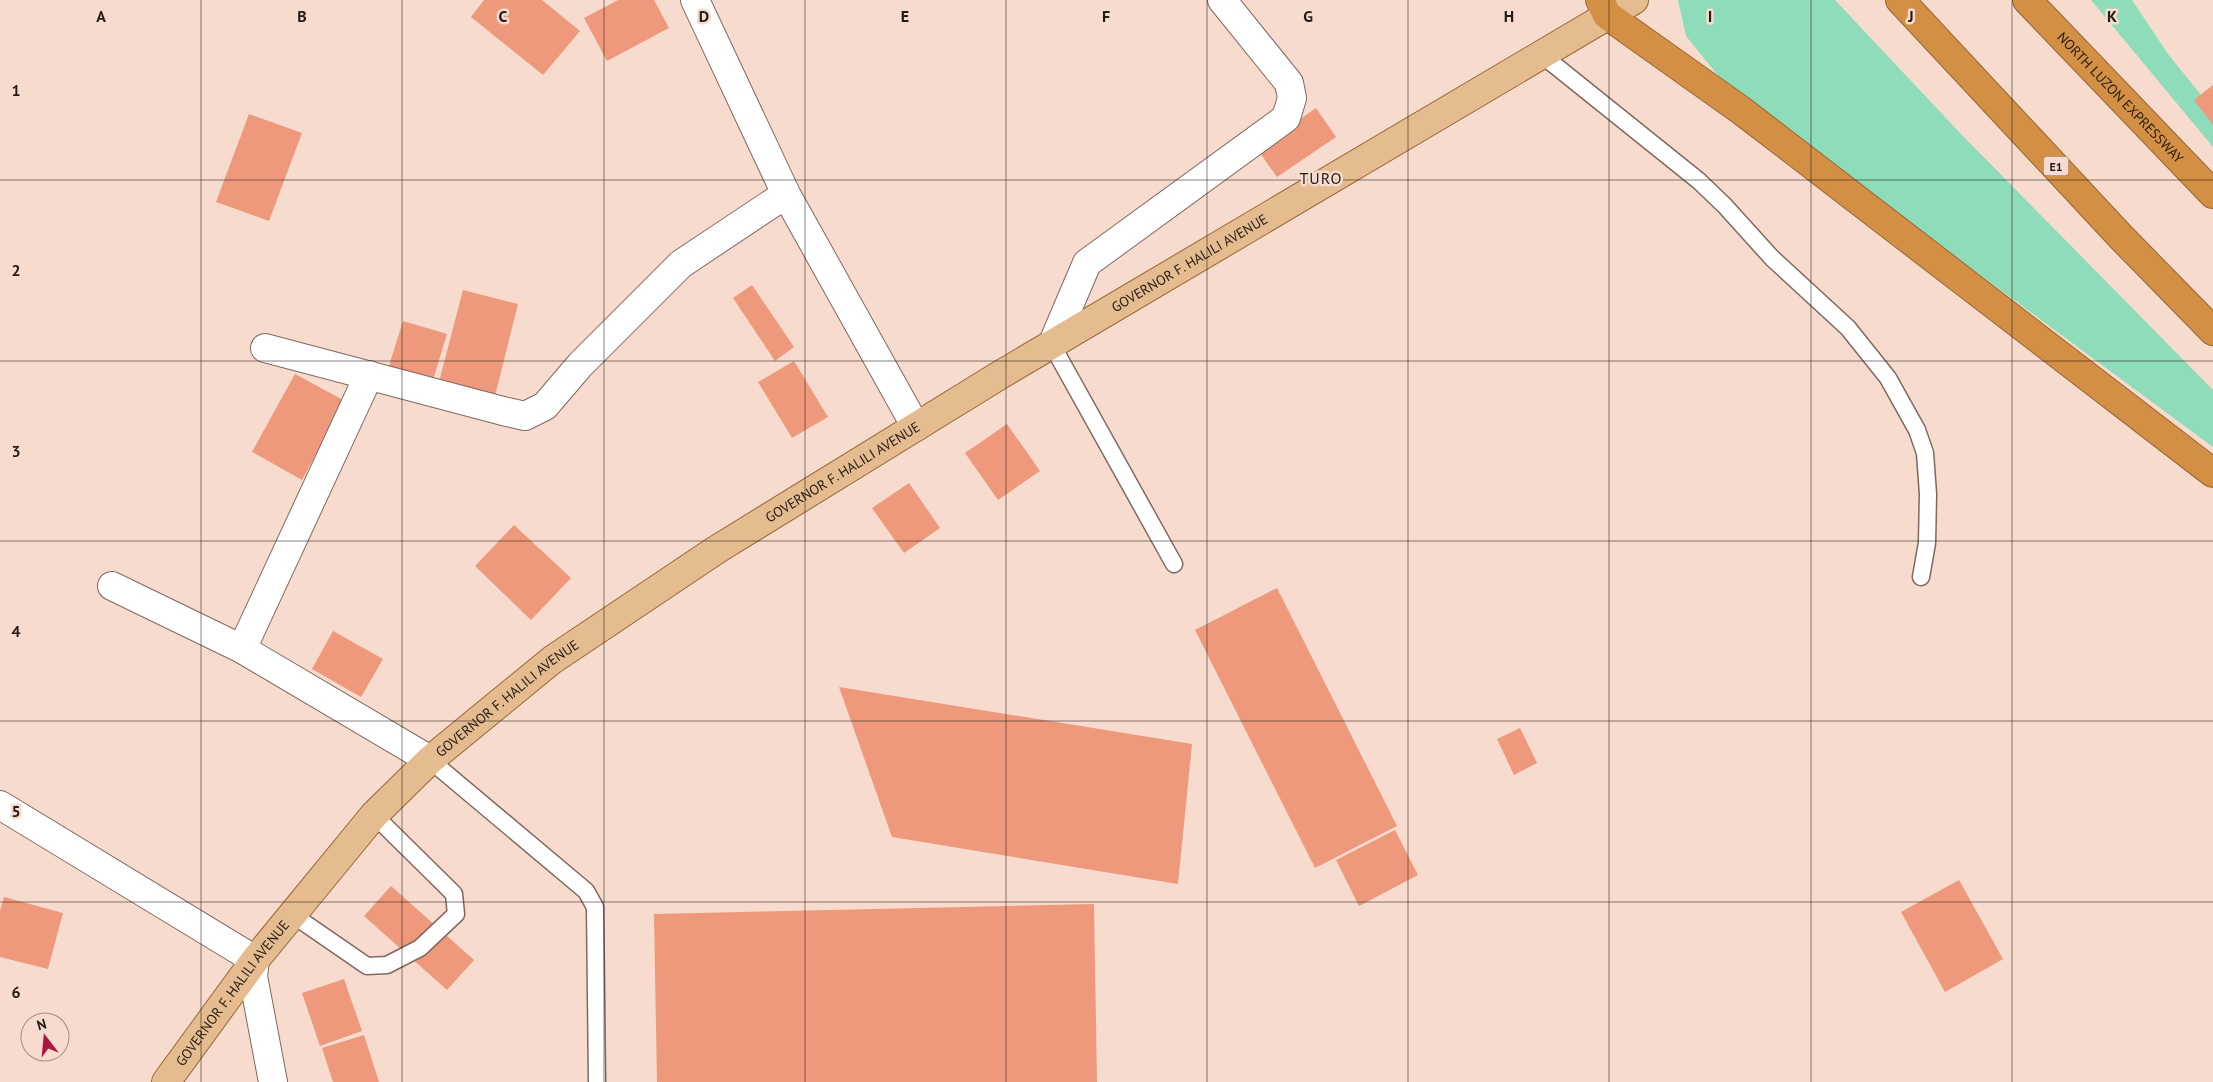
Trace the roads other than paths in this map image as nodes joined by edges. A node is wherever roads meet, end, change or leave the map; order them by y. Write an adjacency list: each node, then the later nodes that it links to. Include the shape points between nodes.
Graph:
1 (695, 0): 8 (street)
2 (1222, 0): 11 (street, via 1289,83 1292,98 1286,118 1087,263)
3 (1634, 0): 6 (main road, GOVERNOR F. HALILI AVENUE)
4 (1900, 0): 10 (highway, E1)
5 (2027, 0): 9 (highway, NORTH LUZON EXPRESSWAY)
6 (1608, 5): 7 (main road, GOVERNOR F. HALILI AVENUE); 15 (highway)
7 (1542, 55): 11 (main road, GOVERNOR F. HALILI AVENUE); 17 (lane, via 1699,181 1772,258 1848,328 1883,371 1917,430 1925,452 1927,533)
8 (786, 194): 13 (street, via 681,264 580,365 545,406 525,416); 14 (street)
9 (2213, 194)
10 (2213, 331)
11 (1052, 345): 14 (main road, GOVERNOR F. HALILI AVENUE); 16 (lane)
12 (265, 348): 13 (street)
13 (369, 375): 19 (street)
14 (916, 427): 20 (main road, GOVERNOR F. HALILI AVENUE, via 716,550 552,660)
15 (2213, 473)
16 (1174, 564)
17 (1921, 577)
18 (112, 586): 19 (street)
19 (242, 649): 20 (street)
20 (430, 760): 22 (main road, GOVERNOR F. HALILI AVENUE); 27 (lane, via 586,891 594,907)
21 (0, 805): 24 (street)
22 (374, 815): 23 (main road, GOVERNOR F. HALILI AVENUE); 23 (lane, via 454,894 456,914 420,948 387,965 367,966)
23 (293, 915): 24 (main road, GOVERNOR F. HALILI AVENUE)
24 (256, 960): 25 (main road, GOVERNOR F. HALILI AVENUE); 26 (street, via 253,976)
25 (166, 1082)
26 (273, 1082)
27 (597, 1082)

